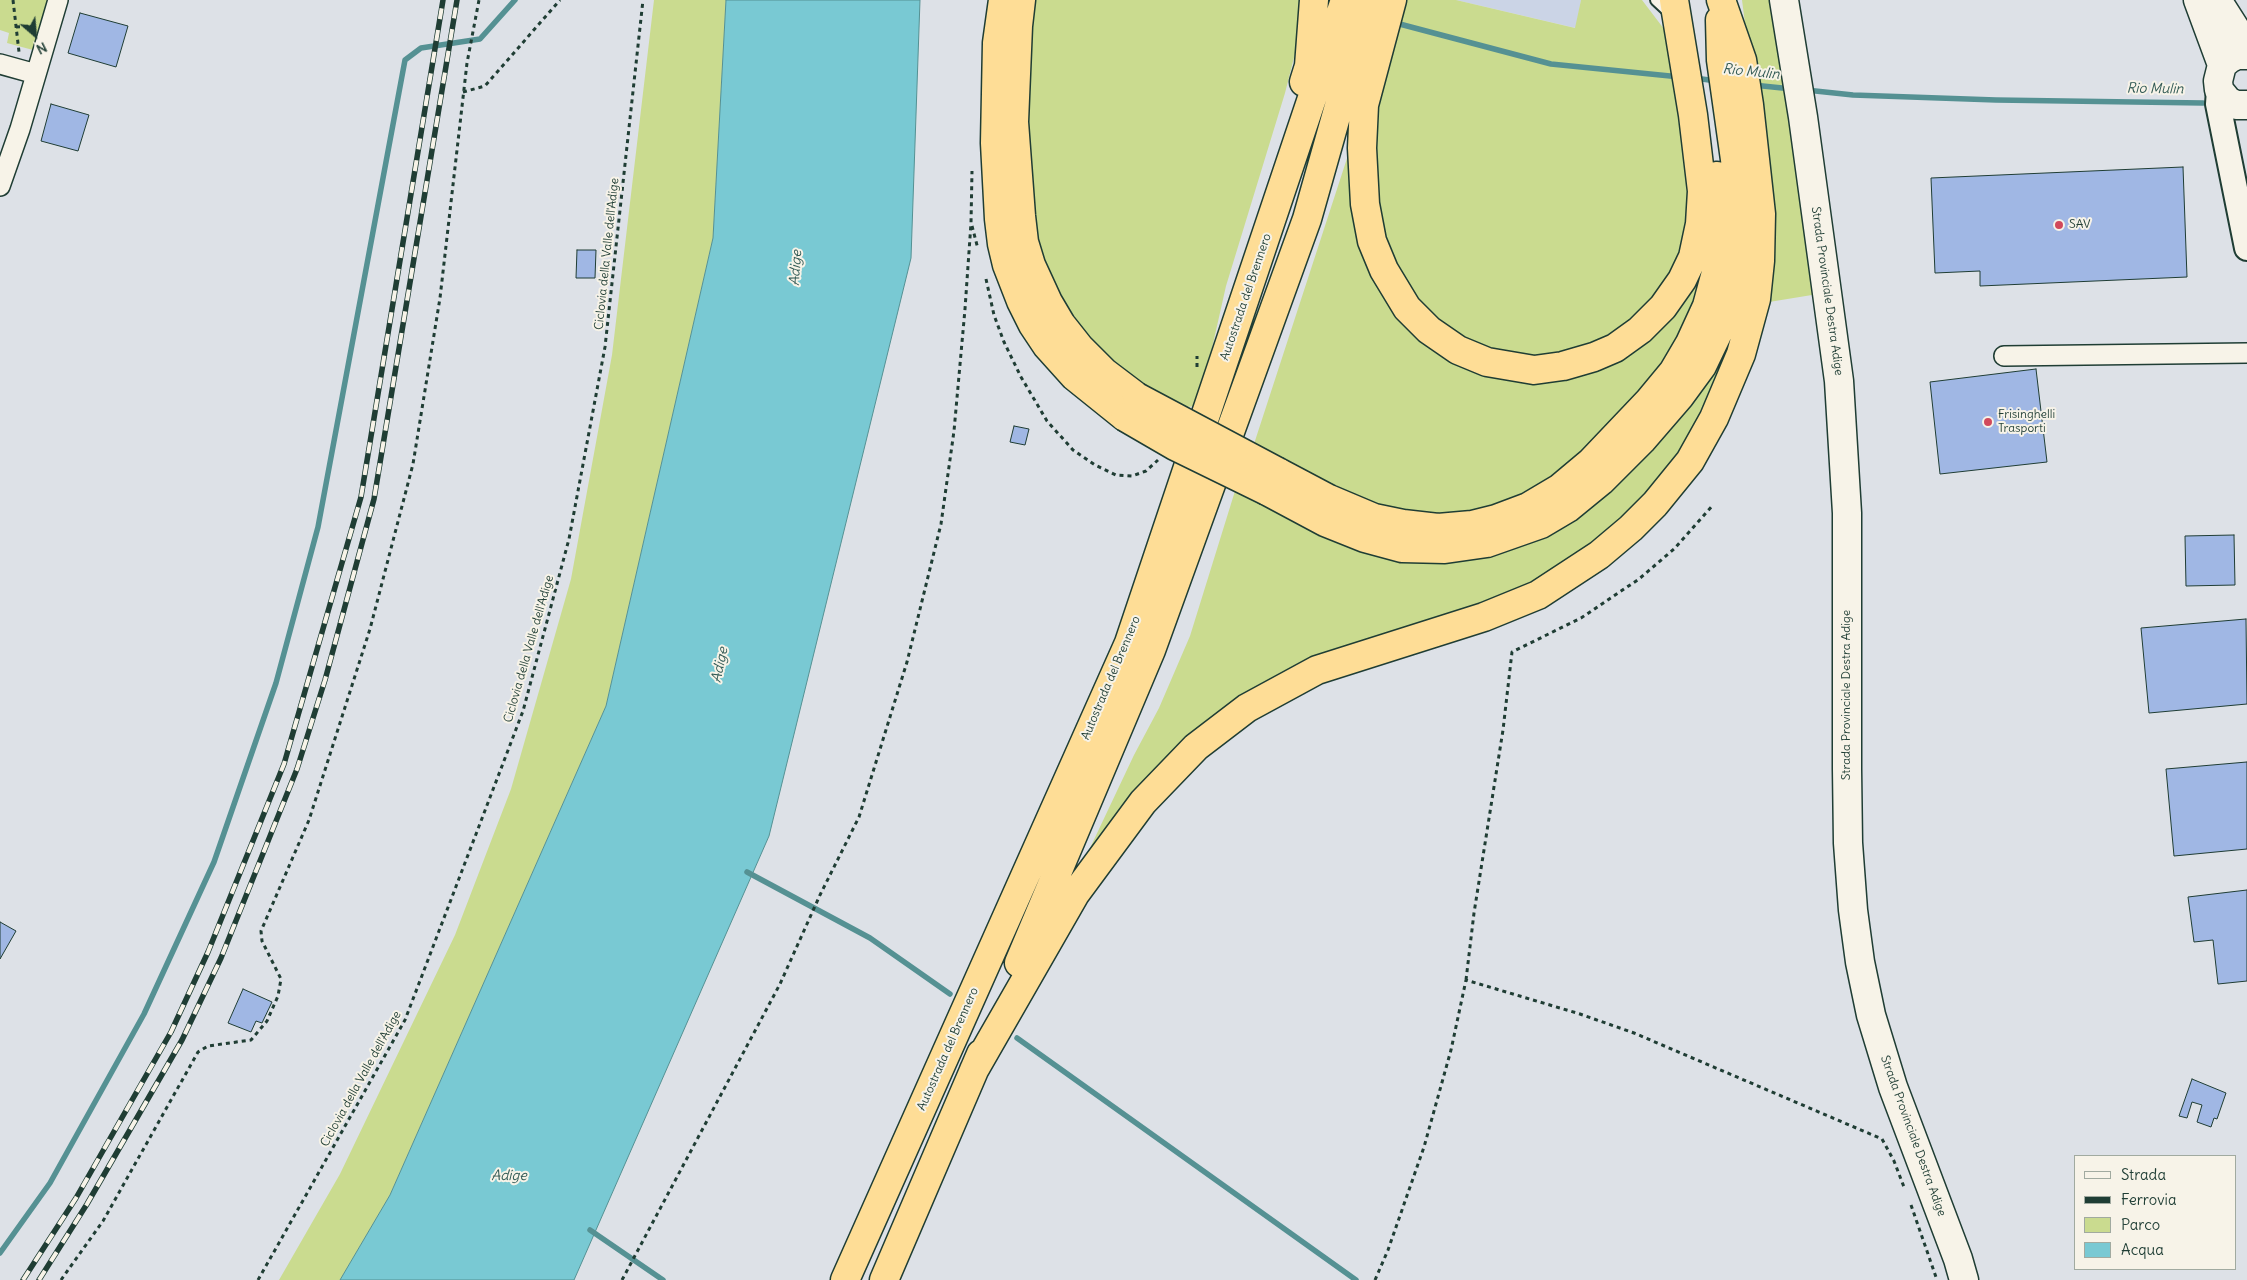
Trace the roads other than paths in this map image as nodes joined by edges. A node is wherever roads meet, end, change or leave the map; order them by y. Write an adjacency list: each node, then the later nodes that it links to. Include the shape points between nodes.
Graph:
1 (58, 0): 18 (street)
2 (1003, 0): 27 (highway, via 997,43 995,143 999,219 1007,264 1021,301 1047,346 1074,376)
3 (1021, 0): 27 (highway, via 1014,122 1024,242 1031,265 1061,324)
4 (1314, 0): 14 (highway)
5 (1345, 0): 14 (highway, Autostrada del Brennero)
6 (1369, 0): 14 (highway, Autostrada del Brennero)
7 (1392, 0): 14 (highway)
8 (1656, 0): 13 (lane)
9 (1720, 0): 21 (highway, via 1742,60)
10 (1784, 0): 29 (main road, Strada Provinciale Destra Adige, via 1840,391 1847,513 1848,843 1860,962 1871,1014 1893,1087)
11 (2198, 0): 19 (main road)
12 (2217, 0): 15 (main road)
13 (1677, 7): 21 (highway, via 1694,24)
14 (1346, 37): 21 (highway, via 1364,105 1365,204 1372,241 1384,270 1407,308 1429,330 1458,350 1487,362 1534,370 1594,357 1615,348 1640,330 1663,307 1682,280 1693,256 1700,224 1702,191); 28 (highway, Autostrada del Brennero, via 1307,219 1151,650); 30 (highway, Autostrada del Brennero, via 1257,265 1129,643)
15 (2247, 47)
16 (2247, 55): 19 (main road, via 2229,59)
17 (0, 64): 18 (street)
18 (28, 72): 23 (street)
19 (2221, 78): 20 (main road, via 2228,101); 24 (street, via 2218,104)
20 (2247, 105)
21 (1720, 110): 27 (highway, bridge, via 1741,202 1741,241 1726,316 1702,366 1642,440 1601,482 1541,524 1487,543 1445,549 1402,548 1364,538 1325,522 1273,481 1175,446); 28 (highway, via 1761,214 1760,261 1756,299 1741,354 1714,418 1690,461 1631,528 1599,555 1545,590 1484,617 1317,670 1246,708 1196,747 1143,802 1075,894)
22 (2247, 112): 24 (street, via 2236,129 2234,139)
23 (0, 186)
24 (2247, 247)
25 (2247, 353): 26 (street)
26 (2004, 356)
27 (1131, 407)
28 (974, 1070): 31 (highway, Autostrada del Brennero)
29 (1964, 1273)
30 (846, 1280)
31 (884, 1280)

